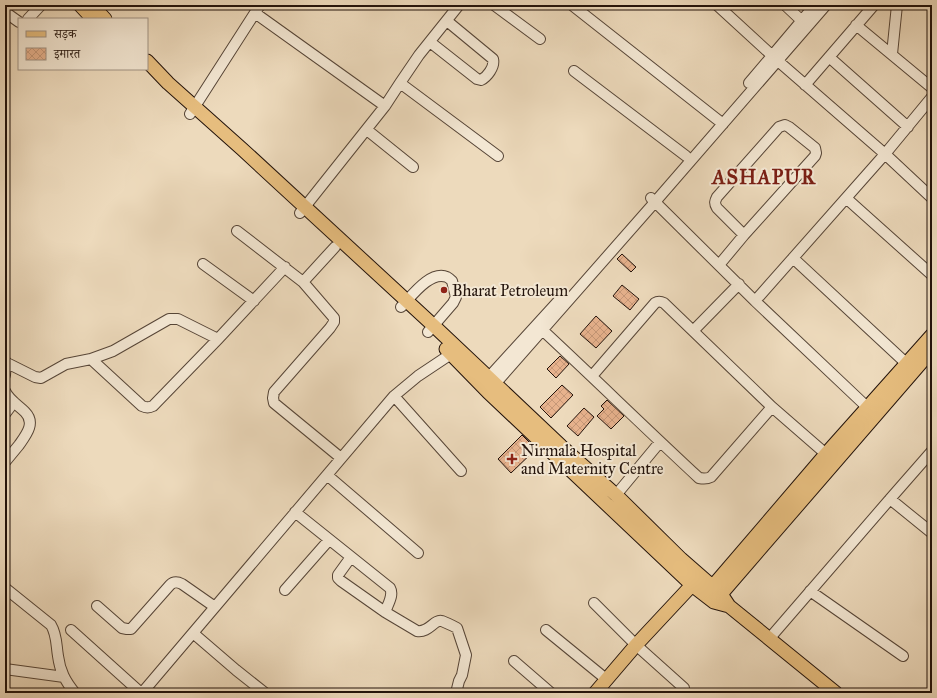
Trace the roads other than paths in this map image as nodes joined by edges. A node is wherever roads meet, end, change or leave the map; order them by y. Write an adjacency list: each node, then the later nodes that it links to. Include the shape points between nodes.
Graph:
1 (41, 5): 15 (street)
2 (80, 5): 16 (main road)
3 (92, 5): 17 (main road)
4 (459, 5): 19 (street)
5 (494, 5): 22 (street)
6 (573, 5): 36 (street)
7 (718, 5): 26 (street)
8 (785, 5): 20 (street)
9 (815, 5): 20 (street)
10 (826, 5): 26 (street)
11 (874, 5): 21 (street)
12 (897, 5): 24 (street)
13 (257, 9): 34 (street); 35 (street)
14 (5, 12): 18 (street)
15 (29, 18)
16 (92, 18)
17 (104, 18)
18 (18, 21)
19 (446, 21): 23 (street); 23 (street, via 494,59 494,66 484,79 477,79)
20 (802, 21): 26 (street)
21 (856, 25): 24 (street); 25 (street)
22 (540, 39)
23 (430, 42): 30 (street)
24 (892, 54): 32 (street)
25 (829, 57): 31 (street); 37 (street)
26 (775, 58): 31 (street); 36 (street)
27 (148, 62): 35 (main road)
28 (143, 70): 35 (main road)
29 (574, 71): 41 (street)
30 (400, 83): 34 (street); 40 (street)
31 (805, 84): 39 (street)
32 (932, 88)
33 (932, 97): 37 (street)
34 (385, 106): 38 (street)
35 (192, 110): 46 (main road, via 244,160)
36 (721, 122): 41 (street); 45 (street)
37 (908, 127): 39 (street)
38 (367, 130): 42 (street); 46 (street)
39 (886, 154): 43 (street); 44 (street)
40 (498, 156)
41 (686, 156): 45 (street)
42 (413, 167)
43 (846, 198): 50 (street); 54 (street)
44 (932, 198)
45 (653, 200): 52 (street); 60 (street)
46 (302, 210): 49 (main road); 59 (main road)
47 (237, 231): 53 (street)
48 (744, 235): 48 (street, via 815,156 815,148 785,125 778,127 715,200 717,208); 52 (street)
49 (335, 246): 55 (street); 59 (main road)
50 (793, 258): 58 (street); 69 (street)
51 (203, 264): 57 (street)
52 (719, 265): 56 (street)
53 (285, 267): 55 (street); 57 (street)
54 (932, 275)
55 (303, 282): 82 (street, via 334,318 334,322 274,392 274,403)
56 (739, 284): 58 (street); 62 (street)
57 (254, 301): 64 (street)
58 (755, 301): 77 (street)
59 (404, 304): 61 (main road); 61 (street, via 425,282 437,276 452,281 456,297)
60 (539, 327): 71 (street); 72 (street)
61 (431, 329): 66 (main road); 72 (main road)
62 (694, 331): 71 (street, via 664,303 657,301); 76 (street)
63 (932, 335): 69 (main road)
64 (218, 339): 67 (street, via 178,319 169,319 113,351); 67 (street, via 150,408 142,406)
65 (932, 350): 98 (main road, via 850,445)
66 (451, 354): 74 (street); 93 (main road, via 488,392)
67 (90, 359): 68 (street, via 66,364 41,378)
68 (5, 362): 70 (street)
69 (907, 364): 77 (main road)
70 (5, 375)
71 (592, 376): 79 (street)
72 (491, 381): 86 (main road)
73 (5, 391): 75 (street)
74 (394, 396): 82 (street); 84 (street)
75 (14, 402): 78 (street); 83 (street, via 27,414 30,428)
76 (772, 406): 79 (street, via 707,479 699,478); 81 (street)
77 (868, 407): 81 (main road)
78 (5, 414)
79 (660, 442): 86 (street)
80 (932, 451): 87 (street)
81 (826, 454): 98 (main road)
82 (341, 458): 85 (street)
83 (5, 462)
84 (461, 471)
85 (327, 475): 88 (street); 91 (street)
86 (616, 495): 93 (main road)
87 (890, 499): 89 (street); 97 (street)
88 (295, 512): 90 (street); 101 (street)
89 (932, 532)
90 (330, 540): 92 (street); 96 (street)
91 (418, 553)
92 (351, 557): 102 (street, via 391,590); 102 (street, via 338,578)
93 (677, 563): 94 (main road); 98 (main road)
94 (692, 585): 98 (main road); 107 (main road)
95 (5, 588): 111 (street, via 55,631 58,658)
96 (285, 590)
97 (810, 591): 106 (street); 108 (street)
98 (713, 595): 106 (main road)
99 (594, 603): 107 (street)
100 (97, 606): 101 (street, via 122,628 131,629 170,585 179,582)
101 (215, 607): 105 (street)
102 (385, 612): 117 (street, via 421,632 441,621 457,628 466,655)
103 (71, 630): 115 (street)
104 (546, 630): 112 (street)
105 (193, 633): 115 (street); 116 (street)
106 (769, 639): 120 (main road)
107 (636, 645): 112 (main road); 113 (street)
108 (903, 656)
109 (514, 661): 118 (street)
110 (5, 669): 111 (street)
111 (64, 677): 114 (street)
112 (606, 679): 119 (main road)
113 (684, 688)
114 (75, 693)
115 (142, 693)
116 (265, 693)
117 (456, 693)
118 (552, 693)
119 (595, 693)
120 (836, 693)

